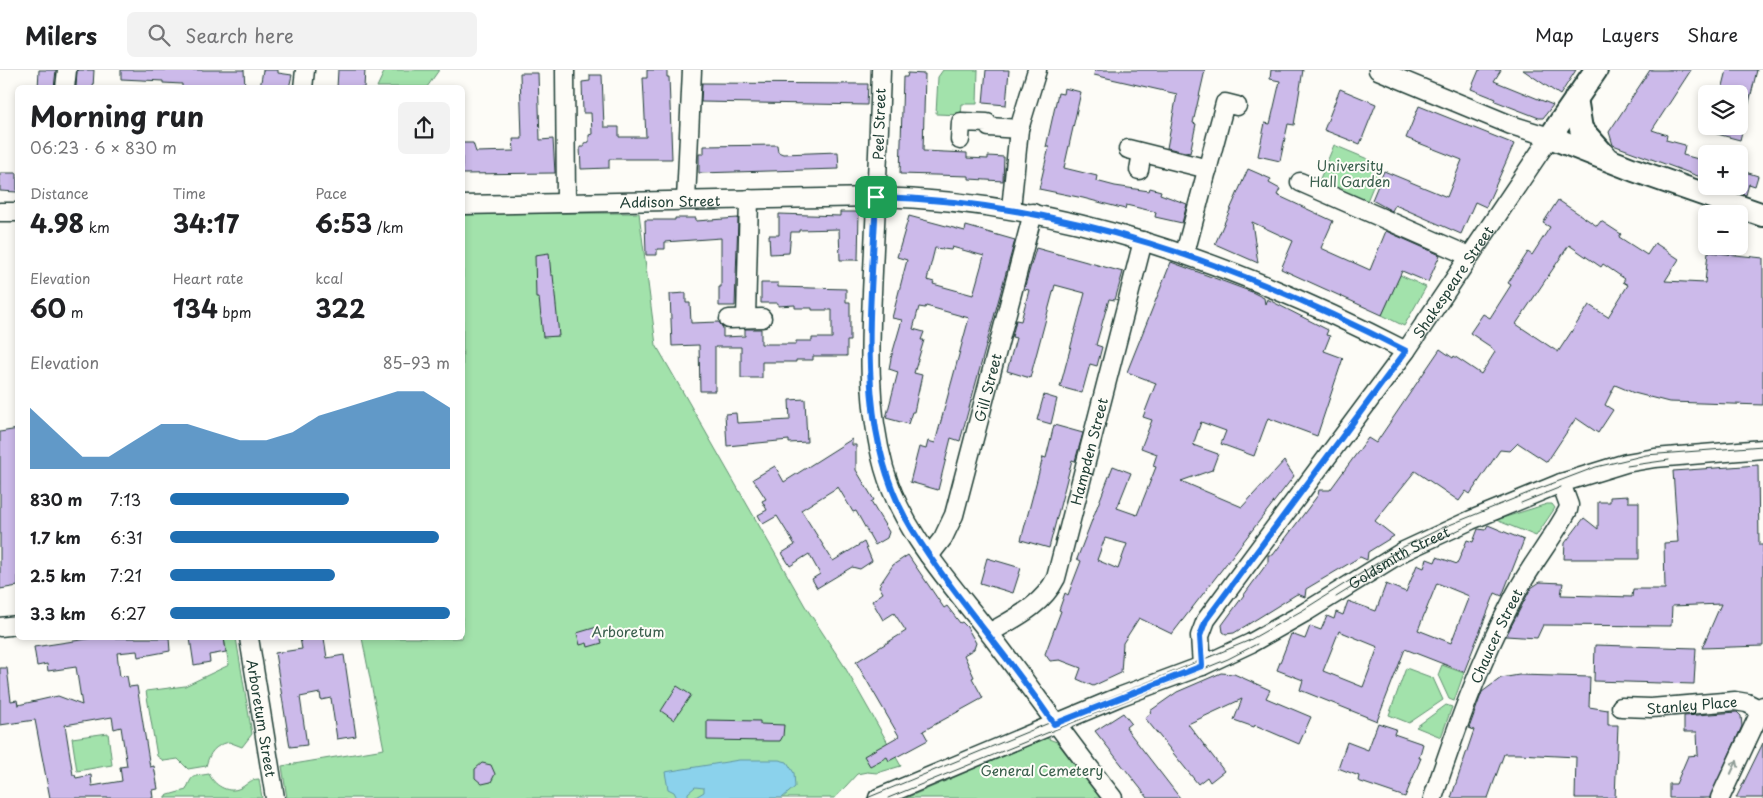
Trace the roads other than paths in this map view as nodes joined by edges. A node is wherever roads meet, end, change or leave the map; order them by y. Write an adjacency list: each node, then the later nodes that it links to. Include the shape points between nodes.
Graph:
1 (67, 70): 10 (street)
2 (306, 70): 11 (street)
3 (565, 70): 24 (street)
4 (692, 70): 23 (street)
5 (881, 70): 21 (street, Peel Street)
6 (1037, 70): 14 (street)
7 (1378, 70): 9 (street)
8 (1596, 70): 12 (main road, Shakespeare Street)
9 (1411, 76): 15 (street, via 1511,125)
10 (66, 85)
11 (304, 85)
12 (1576, 98): 15 (main road, Shakespeare Street); 17 (main road, via 1581,129)
13 (1237, 106): 18 (street, via 1225,103)
14 (1019, 130): 16 (street, via 989,127 987,122 961,122); 26 (street)
15 (1550, 137): 17 (main road); 33 (street, Shakespeare Street)
16 (960, 140)
17 (1609, 160): 30 (main road)
18 (1208, 169): 19 (street, via 1135,151); 32 (street)
19 (1139, 170)
20 (1300, 182): 33 (street)
21 (876, 197): 22 (street, Addison Street); 26 (street, Addison Street); 38 (street, Peel Street, via 870,360 876,425 884,469 892,489 911,529)
22 (749, 199): 23 (street, Addison Street); 34 (street)
23 (686, 200): 24 (street, Addison Street)
24 (566, 202): 25 (street, Addison Street)
25 (465, 205)
26 (1011, 209): 29 (street, Addison Street)
27 (0, 212): 28 (street)
28 (15, 212)
29 (1033, 213): 31 (street, Addison Street); 38 (street, Gill Street, via 954,515 943,538)
30 (1763, 215)
31 (1143, 241): 32 (street, Addison Street); 41 (street, Hampden Street, via 1056,578 1040,601)
32 (1193, 256): 35 (street, Addison Street, via 1279,289)
33 (1469, 256): 35 (street, Shakespeare Street)
34 (746, 318)
35 (1406, 351): 43 (street, Shakespeare Street, via 1206,620 1200,636)
36 (1763, 449): 37 (street, Goldsmith Street, via 1655,458 1626,463)
37 (1561, 483): 43 (street, Goldsmith Street, via 1404,551 1304,613); 51 (street, Chaucer Street, via 1568,510 1529,570 1498,630 1474,684)
38 (929, 556): 41 (street, Peel Street)
39 (15, 625): 40 (street)
40 (0, 627)
41 (989, 633): 46 (street, Peel Street)
42 (249, 640): 48 (street, Arboretum Street)
43 (1202, 666): 46 (street, Goldsmith Street)
44 (1621, 708): 45 (street, Stanley Place, via 1735,701)
45 (1762, 708): 47 (street)
46 (1054, 724): 49 (street, Goldsmith Street); 50 (street, Peel Street)
47 (1756, 736): 52 (street, one-way to 47)
48 (275, 798)
49 (878, 798)
50 (1113, 798)
51 (1434, 798)
52 (1720, 798)

